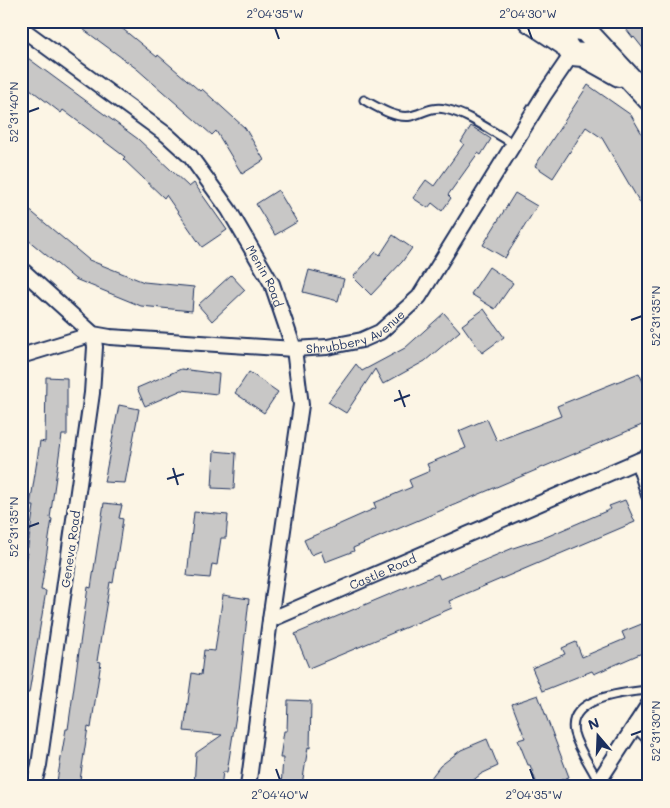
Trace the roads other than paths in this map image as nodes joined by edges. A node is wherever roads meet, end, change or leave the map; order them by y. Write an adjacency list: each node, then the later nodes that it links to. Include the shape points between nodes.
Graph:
1 (530, 21): 4 (main road)
2 (555, 21): 4 (main road)
3 (21, 28): 10 (street, Menin Road, via 167,135 190,156 229,210 272,284)
4 (581, 38): 5 (main road); 7 (street, Shrubbery Avenue)
5 (649, 99)
6 (364, 100): 7 (lane, via 401,116 444,109)
7 (514, 144): 10 (street, Shrubbery Avenue, via 419,297 394,322 362,340)
8 (21, 269): 9 (street)
9 (93, 334): 10 (street, Shrubbery Avenue); 11 (street); 20 (street, Geneva Road, via 92,393 39,765)
10 (294, 349): 14 (street, Menin Road, via 301,406)
11 (21, 356)
12 (643, 458): 13 (street); 14 (street, Castle Road)
13 (649, 495)
14 (270, 620): 21 (street)
15 (649, 690): 19 (lane, via 599,699 576,715 576,738)
16 (649, 704): 17 (street)
17 (636, 724): 18 (street); 19 (street)
18 (649, 737)
19 (597, 784)
20 (33, 787)
21 (248, 787)

